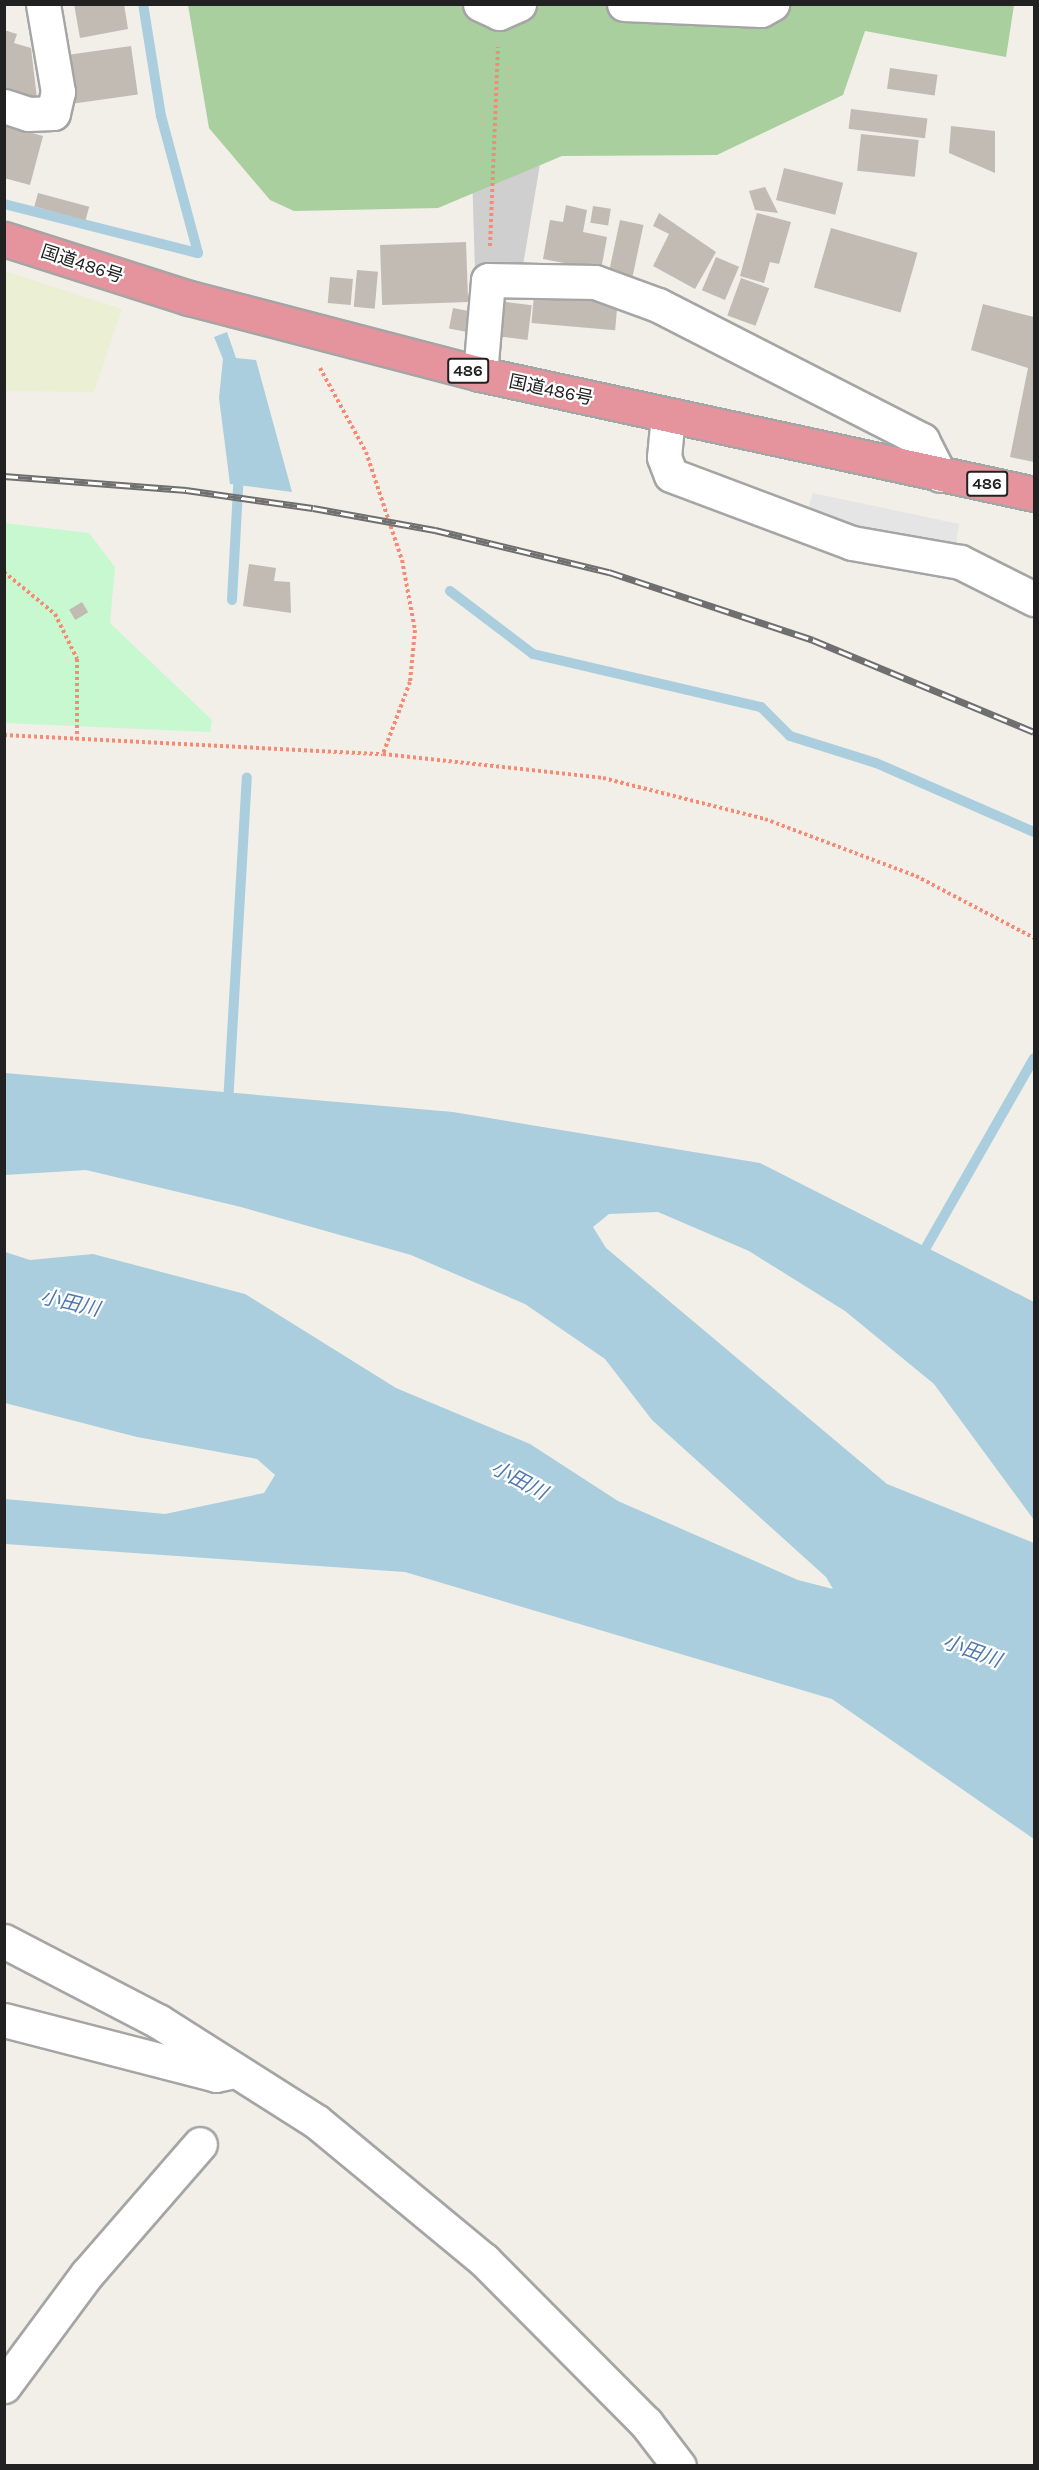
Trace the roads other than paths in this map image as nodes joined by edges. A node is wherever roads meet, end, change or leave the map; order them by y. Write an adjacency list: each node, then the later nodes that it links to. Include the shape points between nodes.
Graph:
1 (43, 4): 4 (street, via 58,92 52,113 28,114)
2 (624, 4): 3 (street, via 761,9)
3 (772, 4)
4 (4, 106)
5 (4, 239): 6 (highway, 国道486号 / 486, via 309,329)
6 (480, 374): 7 (highway, 国道486号 / 486); 8 (street, via 488,280 595,282 658,305 922,440)
7 (668, 415): 8 (highway, 国道486号 / 486); 10 (street, via 664,457 671,475 852,543 960,562)
8 (940, 475): 9 (highway, 国道486号 / 486)
9 (1035, 494)
10 (1035, 599)
11 (4, 1941): 13 (street, via 158,2021)
12 (4, 2020): 13 (street, via 216,2075)
13 (235, 2071): 16 (street, via 317,2122 484,2260 646,2423)
14 (200, 2144): 15 (street, via 87,2274)
15 (4, 2386)
16 (679, 2466)

